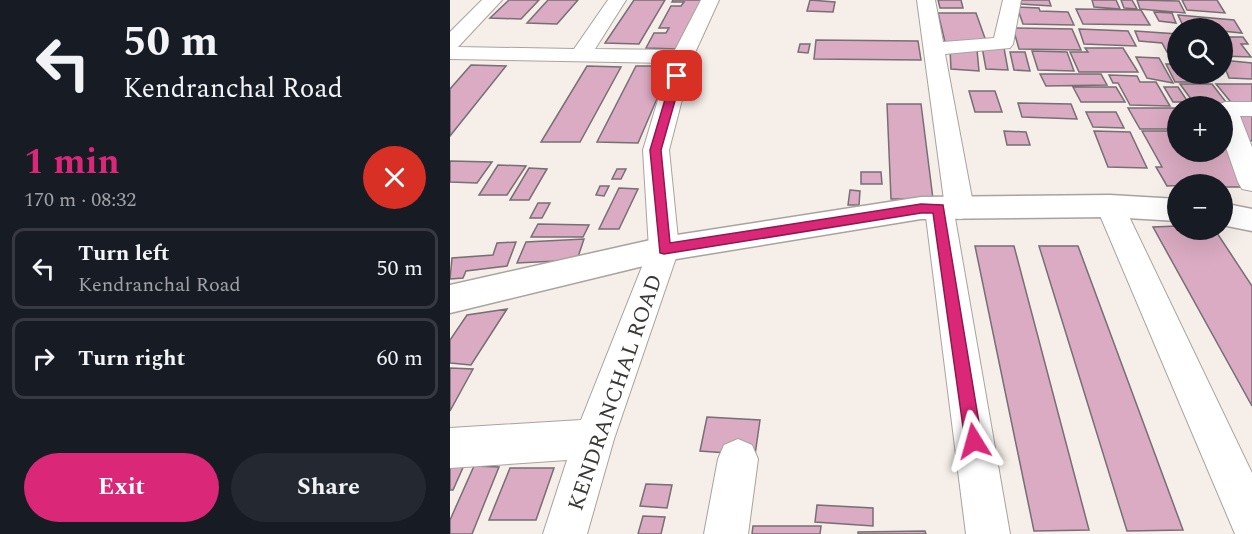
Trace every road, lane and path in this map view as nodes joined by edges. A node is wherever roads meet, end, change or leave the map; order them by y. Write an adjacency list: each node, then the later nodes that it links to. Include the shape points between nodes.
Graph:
1 (493, 0): 6 (street)
2 (617, 0): 9 (street)
3 (710, 0): 10 (street)
4 (926, 0): 7 (street)
5 (1012, 0): 7 (street, via 1003,44)
6 (450, 43)
7 (935, 49): 14 (street)
8 (450, 53): 9 (street)
9 (580, 56): 10 (street)
10 (682, 57): 18 (street, via 656,150)
11 (1252, 109): 12 (street, via 1225,109)
12 (1252, 182)
13 (1110, 206): 14 (street, KENDRANCHAL ROAD); 15 (street, KENDRANCHAL ROAD); 23 (street)
14 (949, 209): 18 (street, KENDRANCHAL ROAD, via 921,208); 26 (street)
15 (1167, 209)
16 (1233, 216): 17 (street)
17 (1252, 220)
18 (664, 249): 19 (street, KENDRANCHAL ROAD); 20 (street, KENDRANCHAL ROAD)
19 (450, 299)
20 (594, 439): 21 (street); 24 (street, KENDRANCHAL ROAD)
21 (450, 448)
22 (738, 459): 25 (street)
23 (1252, 521)
24 (565, 534)
25 (726, 534)
26 (988, 534)

